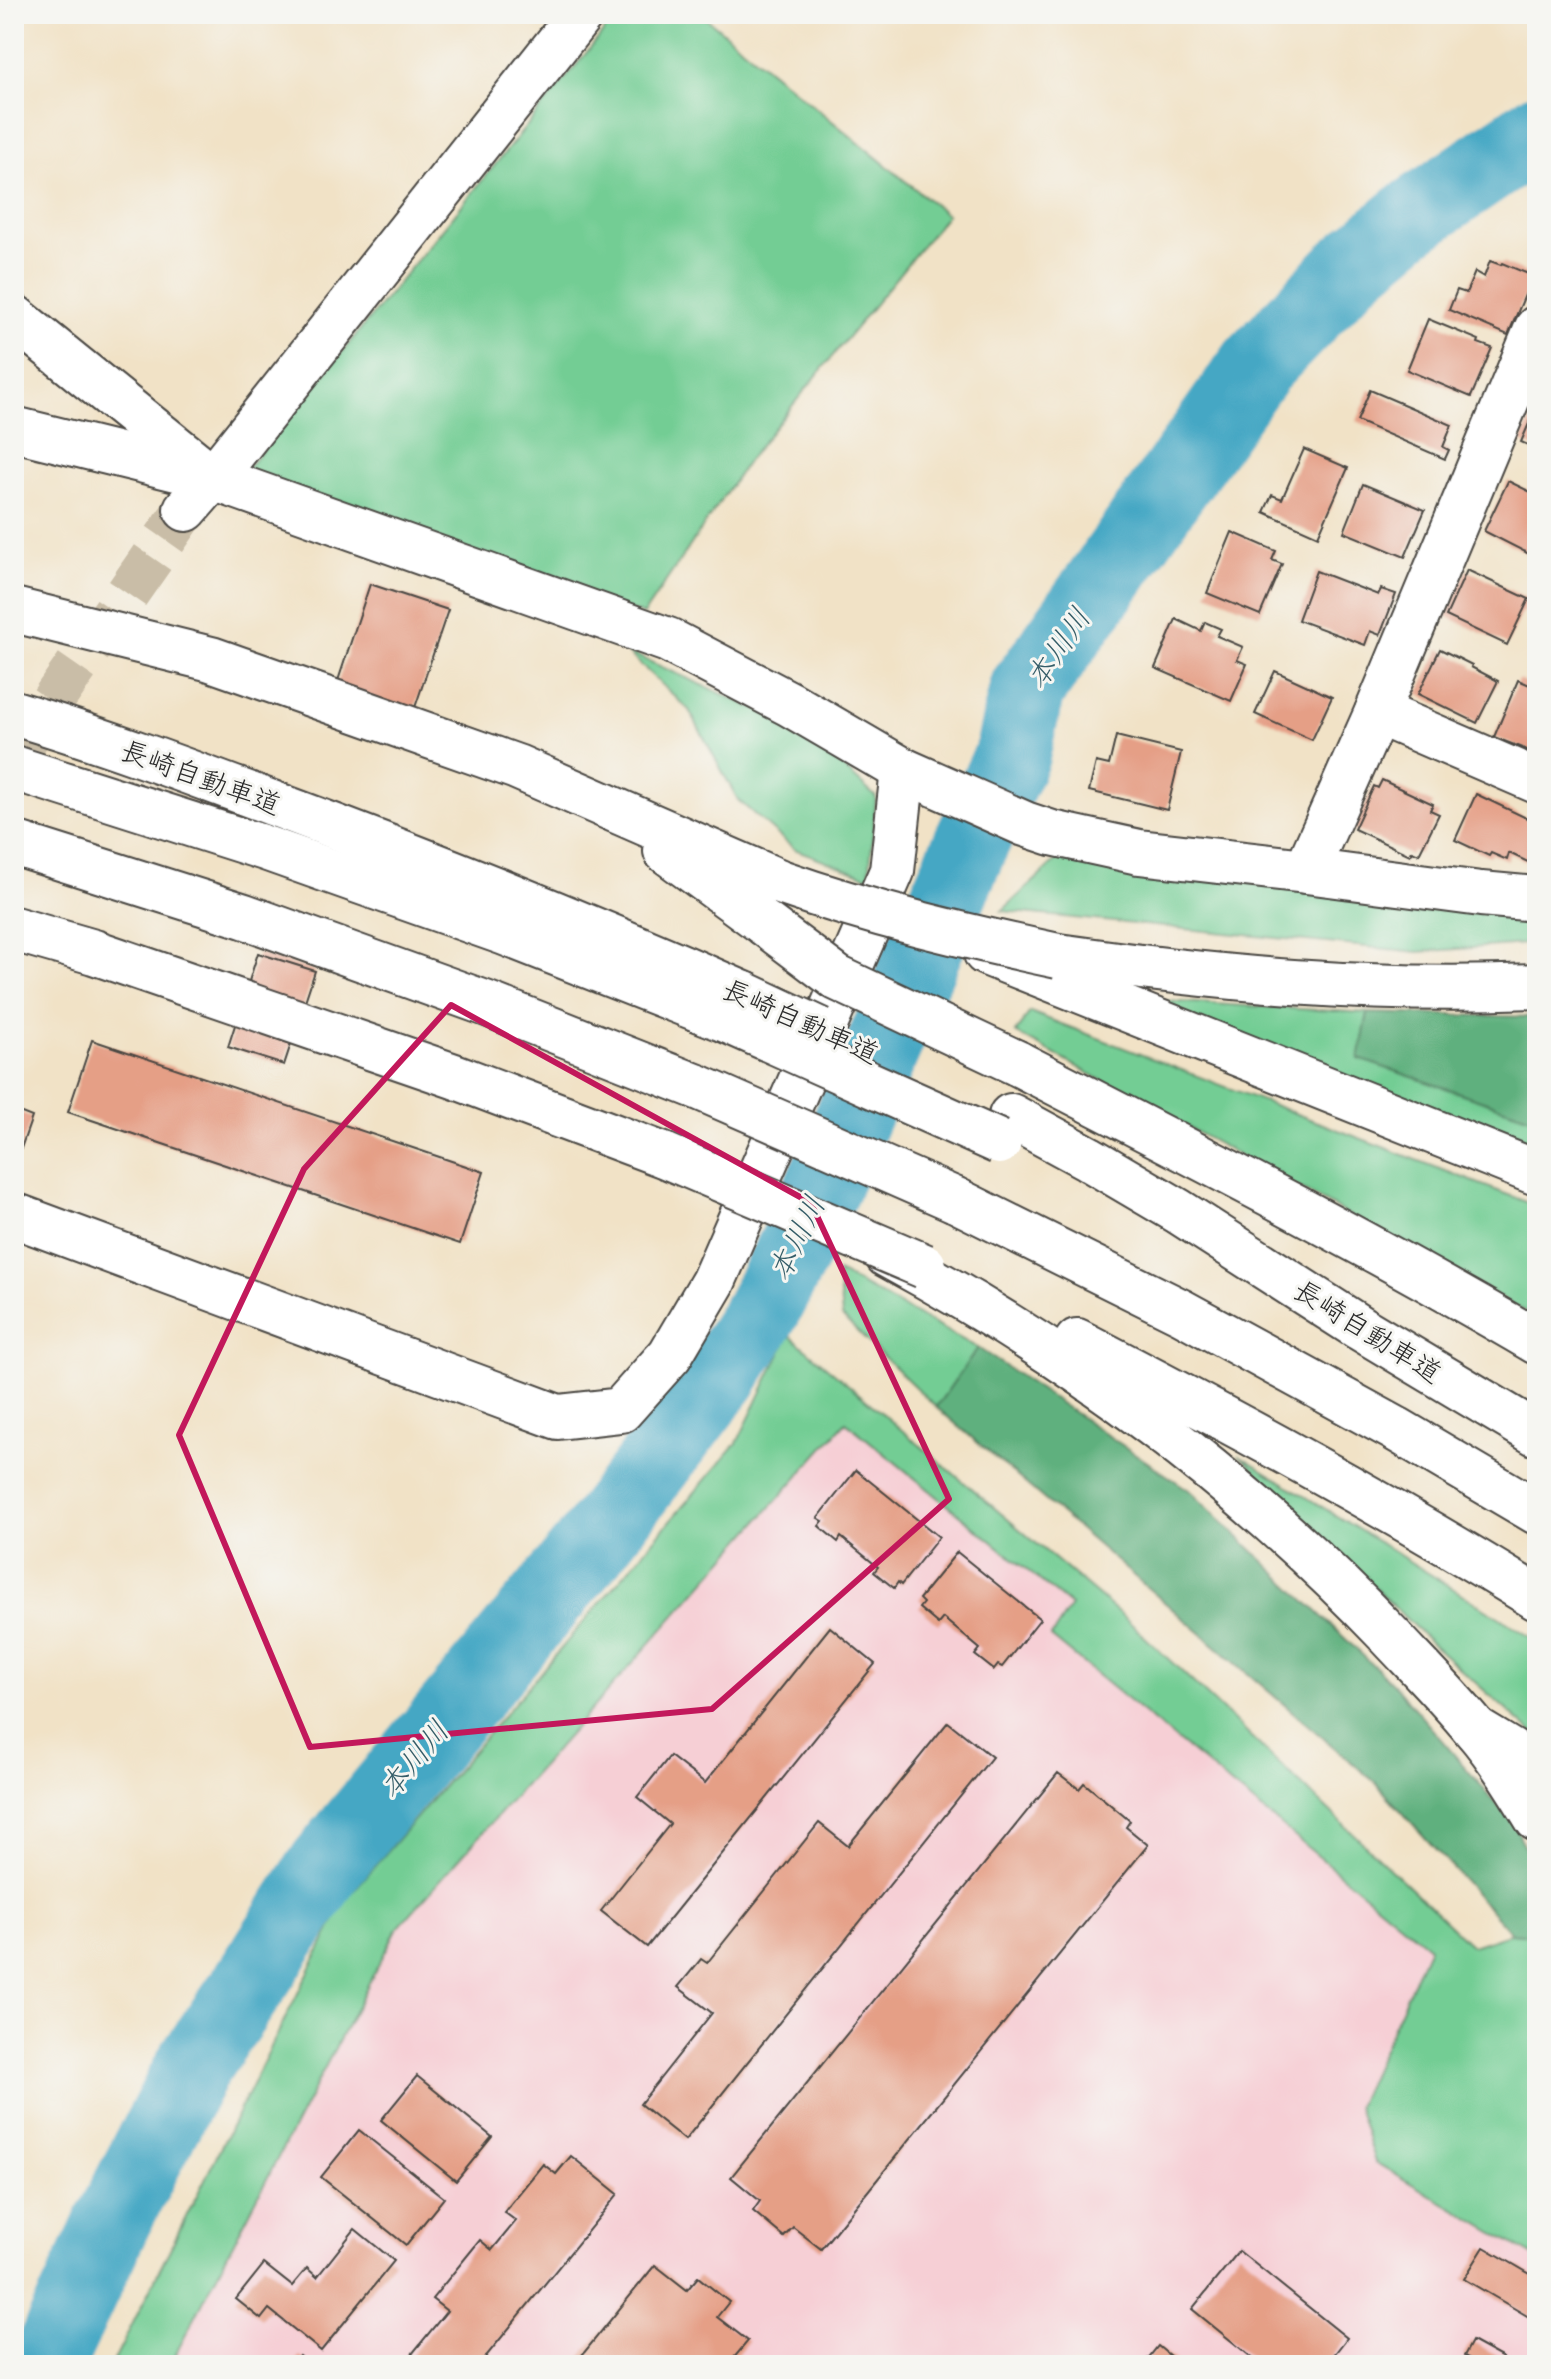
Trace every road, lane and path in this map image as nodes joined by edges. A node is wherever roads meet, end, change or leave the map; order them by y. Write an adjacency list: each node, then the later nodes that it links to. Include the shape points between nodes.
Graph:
1 (581, 14): 5 (main road)
2 (14, 317): 5 (main road)
3 (1537, 328): 7 (main road)
4 (14, 429): 5 (main road)
5 (199, 494): 10 (main road, via 668,640)
6 (14, 610): 12 (main road, via 211,659)
7 (1377, 712): 11 (main road); 14 (main road)
8 (17, 714): 19 (main road, 長崎自動車道, via 168,764 606,933)
9 (14, 768): 19 (main road)
10 (918, 778): 14 (main road, via 1052,833 1139,852); 21 (main road, via 892,871 719,1268 670,1355 621,1410 558,1417)
11 (1537, 781)
12 (566, 788): 17 (main road, bridge, via 780,882); 23 (main road, bridge, via 638,830 837,978 1017,1063 1397,1262)
13 (15, 844): 25 (main road, bridge, via 244,916 485,1003 698,1087 956,1200 1182,1312)
14 (1306, 871): 15 (main road)
15 (1537, 899)
16 (14, 929): 22 (main road, bridge, via 454,1076 666,1156)
17 (1053, 967): 18 (main road, via 1346,987); 20 (main road)
18 (1537, 986)
19 (735, 1007): 24 (main road, 長崎自動車道, bridge, via 1005,1129 1171,1229 1360,1328)
20 (1537, 1173)
21 (14, 1215)
22 (923, 1270): 26 (main road, via 1077,1341 1267,1440); 27 (main road, via 1062,1358 1211,1470 1367,1612)
23 (1537, 1342)
24 (1537, 1434)
25 (1537, 1512)
26 (1531, 1595)
27 (1476, 1730): 28 (main road); 29 (main road)
28 (1537, 1767)
29 (1537, 1819)

